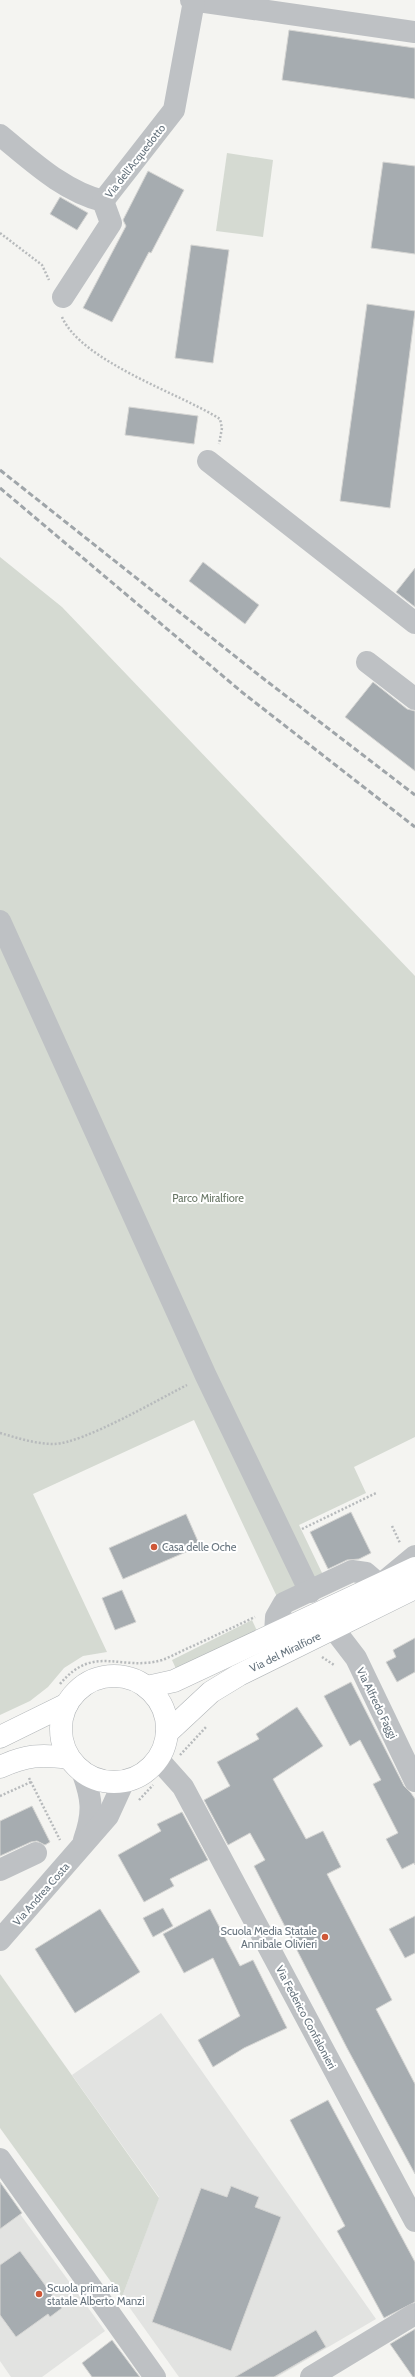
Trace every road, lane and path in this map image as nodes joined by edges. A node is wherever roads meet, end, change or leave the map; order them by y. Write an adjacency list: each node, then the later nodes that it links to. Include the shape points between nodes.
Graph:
1 (192, 1): 2 (street, Via dell'Acquedotto); 4 (street, Via dell'Acquedotto, via 174,110)
2 (415, 32)
3 (0, 135): 4 (street, Via dell'Acquedotto, via 59,182 84,196)
4 (103, 201): 6 (street, via 111,223)
5 (0, 233): 6 (path, via 42,265)
6 (58, 298): 7 (path, via 64,323 77,338 107,360 151,385 220,419)
7 (222, 428)
8 (208, 461): 9 (street)
9 (415, 622)
10 (367, 662): 11 (street)
11 (415, 699)
12 (0, 921): 13 (street)
13 (206, 1376): 14 (path, via 77,1440 54,1444 31,1442); 17 (street)
14 (0, 1432)
15 (376, 1493): 17 (path)
16 (392, 1526): 18 (path)
17 (284, 1537): 21 (street)
18 (408, 1551): 22 (street, Via del Miralfiore)
19 (415, 1568): 22 (main road, Via del Miralfiore)
20 (415, 1588): 22 (main road, Via del Miralfiore)
21 (310, 1592): 22 (street, Via del Miralfiore, via 352,1571 366,1573); 26 (street, Via del Miralfiore, via 284,1604 276,1617)
22 (384, 1593): 23 (street); 25 (main road, Via del Miralfiore); 26 (main road, Via del Miralfiore)
23 (415, 1595)
24 (256, 1616): 30 (path, via 164,1659 147,1664 107,1660 86,1663 68,1674)
25 (333, 1628): 32 (main road, Via del Miralfiore, via 239,1675 211,1692); 38 (street, Via Alfredo Faggi, via 356,1658)
26 (276, 1634): 29 (main road, Via del Miralfiore, via 174,1681)
27 (315, 1660): 28 (path, via 322,1657)
28 (338, 1667)
29 (147, 1687): 30 (main road, via 134,1679 103,1677 88,1682 76,1692); 32 (main road, via 159,1700 165,1716)
30 (62, 1695): 33 (main road); 35 (main road, via 63,1745)
31 (210, 1724): 34 (path)
32 (167, 1733): 34 (main road, via 164,1747)
33 (0, 1737)
34 (168, 1760): 37 (main road); 45 (street, Via Federico Confalonieri)
35 (76, 1764): 36 (main road, via 42,1754 20,1758); 37 (main road, via 95,1778); 40 (street, Via Andrea Costa, via 91,1795 91,1812)
36 (0, 1767)
37 (124, 1781): 40 (street, Via Andrea Costa, via 108,1816)
38 (415, 1781)
39 (0, 1796): 40 (path, via 31,1782)
40 (71, 1852): 43 (street, Via Andrea Costa)
41 (36, 1853): 42 (street)
42 (0, 1870)
43 (0, 1940)
44 (0, 2160): 47 (street)
45 (414, 2218)
46 (415, 2314): 48 (street)
47 (155, 2377)
48 (311, 2377)

